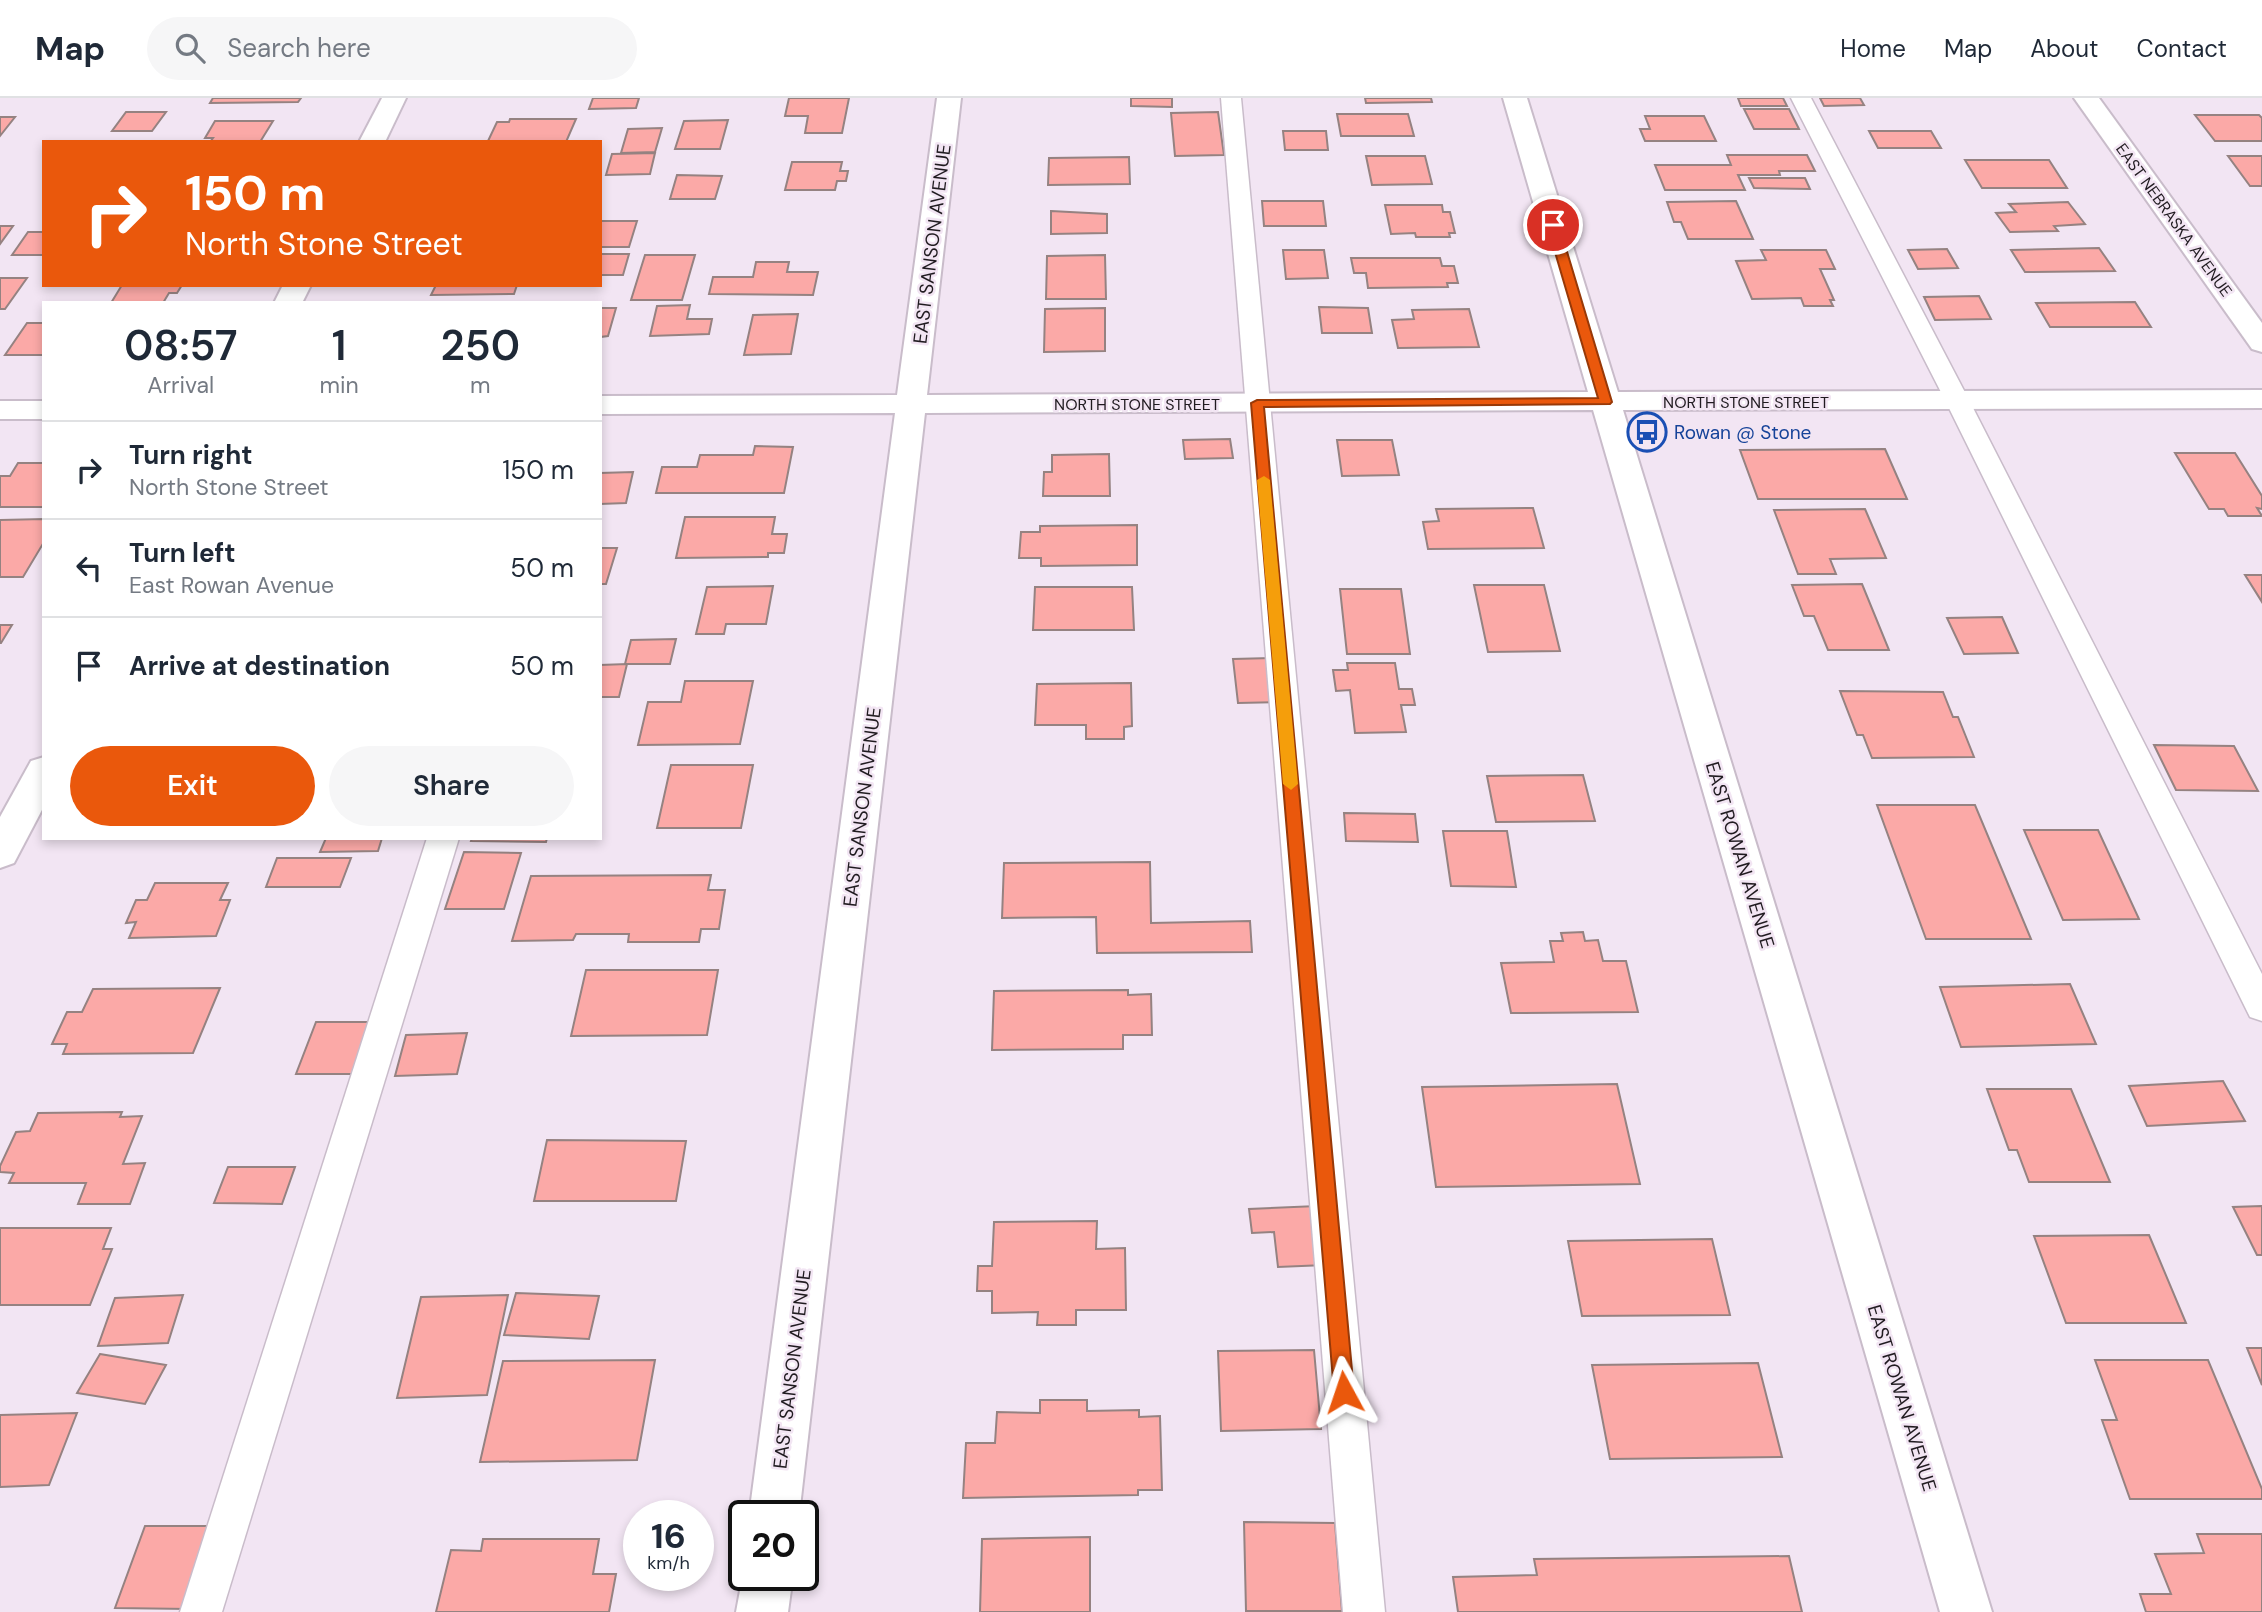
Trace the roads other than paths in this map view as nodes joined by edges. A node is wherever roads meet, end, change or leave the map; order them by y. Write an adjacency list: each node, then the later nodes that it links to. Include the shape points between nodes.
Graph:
1 (394, 98): 7 (street)
2 (949, 98): 14 (street, EAST SANSON AVENUE)
3 (1231, 98): 12 (lane)
4 (1516, 98): 10 (street, EAST ROWAN AVENUE)
5 (1801, 98): 11 (lane)
6 (2086, 98): 8 (street, EAST NEBRASKA AVENUE)
7 (373, 140)
8 (2262, 342)
9 (2262, 399): 11 (street, NORTH STONE STREET)
10 (1605, 402): 11 (street, NORTH STONE STREET); 12 (street, NORTH STONE STREET); 26 (street, EAST ROWAN AVENUE)
11 (1958, 402): 20 (lane)
12 (1257, 403): 14 (street, NORTH STONE STREET); 25 (lane)
13 (602, 405): 14 (street, NORTH STONE STREET)
14 (913, 405): 21 (street, EAST SANSON AVENUE)
15 (0, 410): 16 (street)
16 (42, 410)
17 (42, 774): 19 (street)
18 (442, 840): 23 (lane)
19 (0, 853)
20 (2262, 1007)
21 (776, 1500)
22 (764, 1591): 24 (street)
23 (201, 1612)
24 (762, 1612)
25 (1364, 1612)
26 (1966, 1612)

